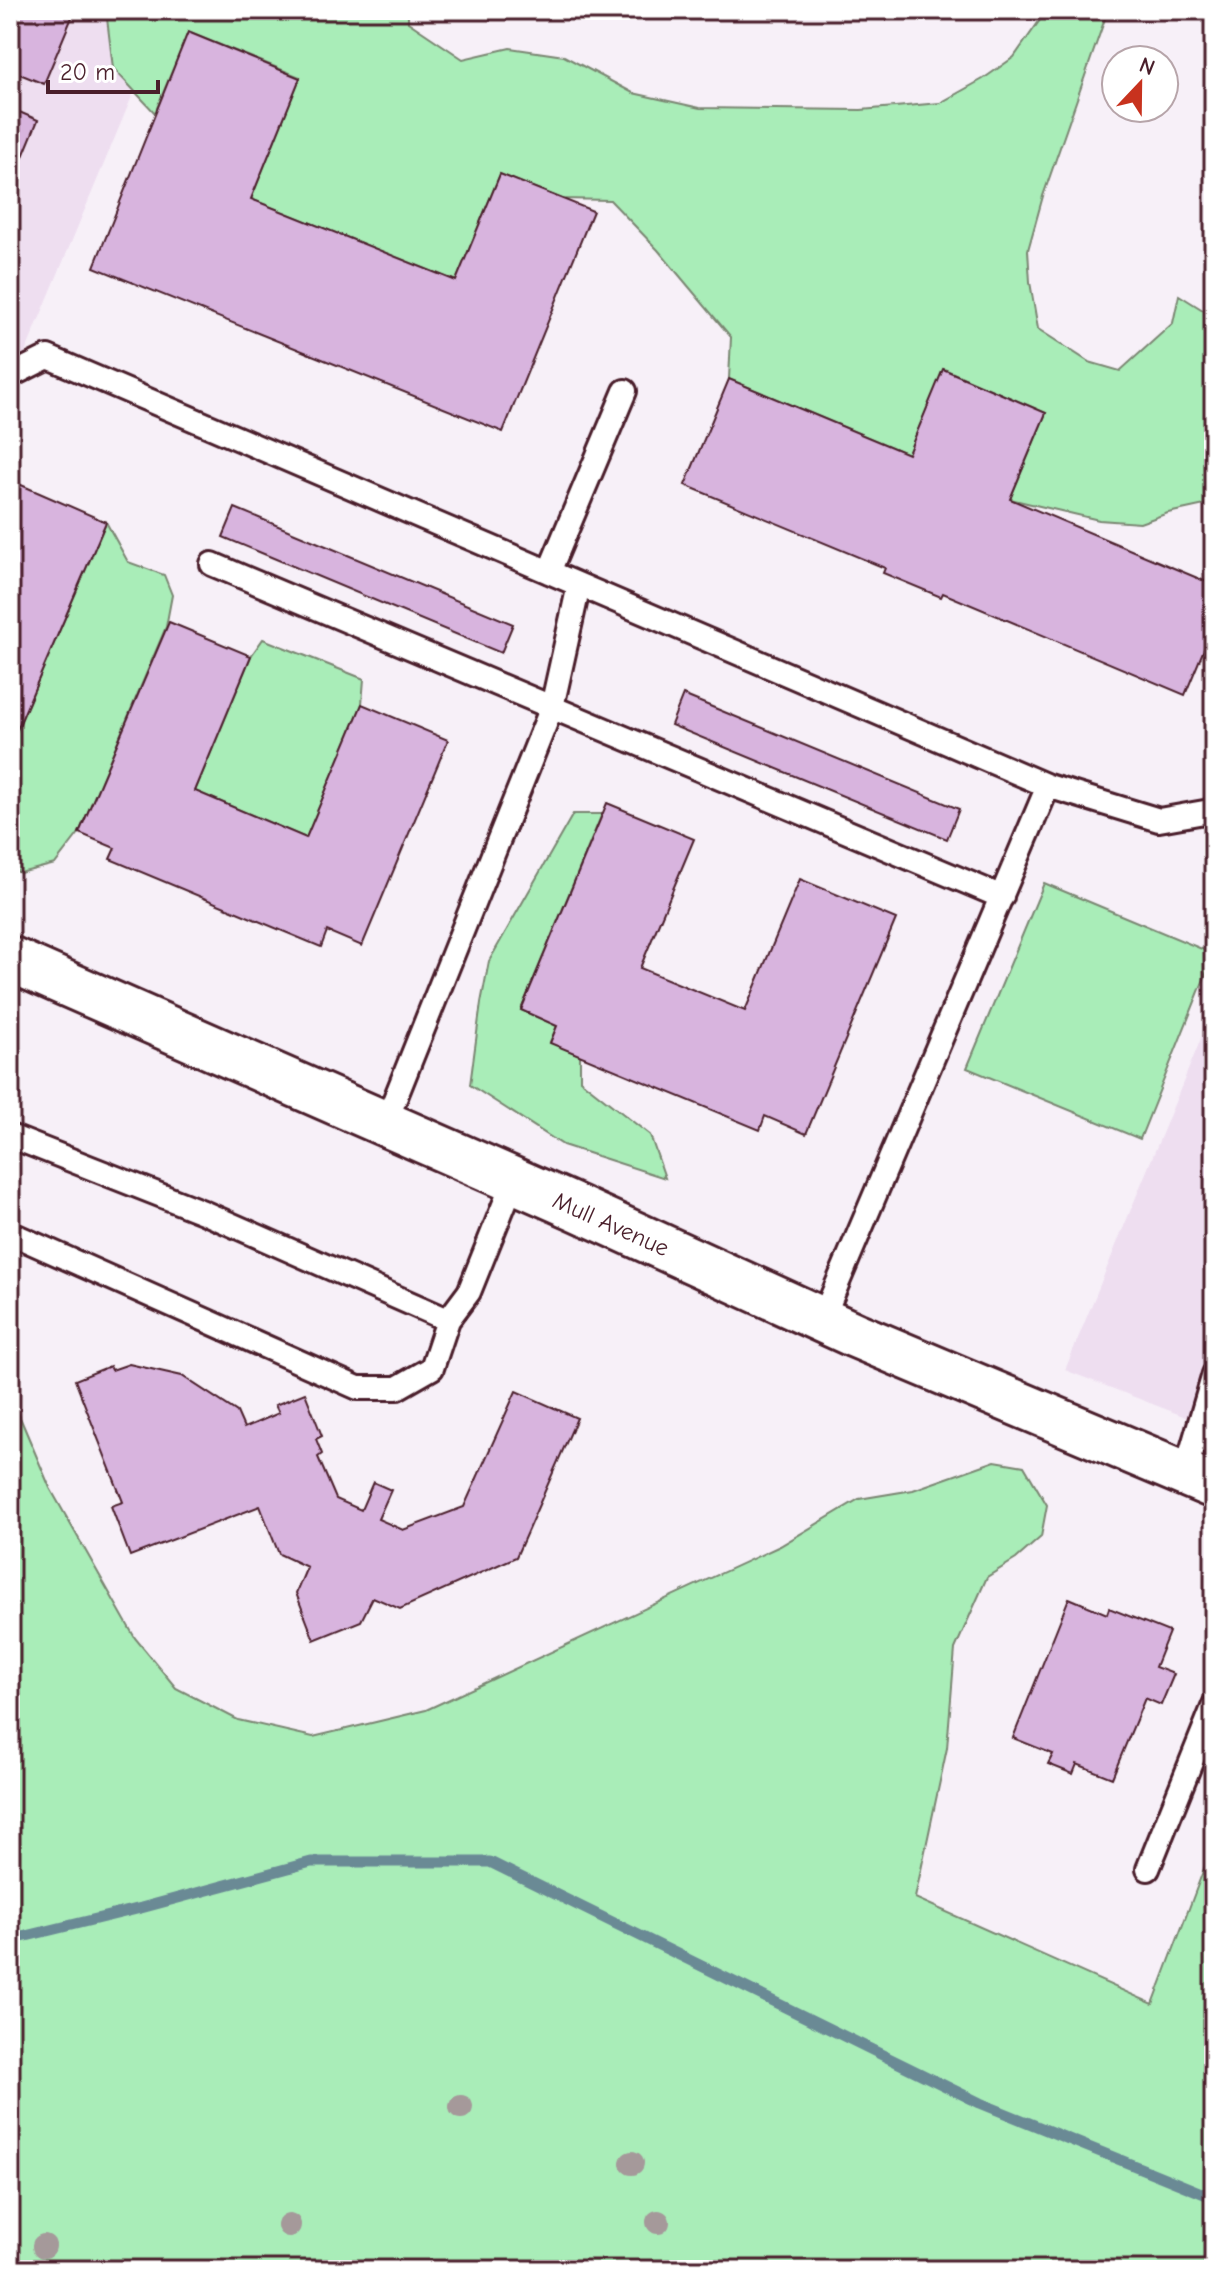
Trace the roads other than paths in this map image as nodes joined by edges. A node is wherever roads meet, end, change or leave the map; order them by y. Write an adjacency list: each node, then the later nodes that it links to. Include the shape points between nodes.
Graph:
1 (10, 376): 4 (lane, via 48,357)
2 (625, 391): 4 (lane)
3 (212, 564): 6 (lane)
4 (549, 572): 5 (lane)
5 (579, 585): 6 (lane); 7 (lane)
6 (552, 707): 9 (lane); 11 (lane)
7 (1048, 786): 8 (lane, via 1159,820); 9 (lane)
8 (1214, 807)
9 (1002, 897): 16 (lane)
10 (10, 959): 11 (street, Mull Avenue)
11 (385, 1124): 13 (street, Mull Avenue)
12 (10, 1136): 15 (lane, via 203,1212)
13 (514, 1180): 15 (lane, via 469,1292); 16 (street, Mull Avenue)
14 (10, 1233): 15 (lane, via 358,1388 397,1388 432,1368)
15 (448, 1320)
16 (822, 1320): 18 (street, Mull Avenue)
17 (1214, 1374): 18 (lane)
18 (1199, 1480)
19 (1214, 1705): 20 (lane)
20 (1148, 1869)

